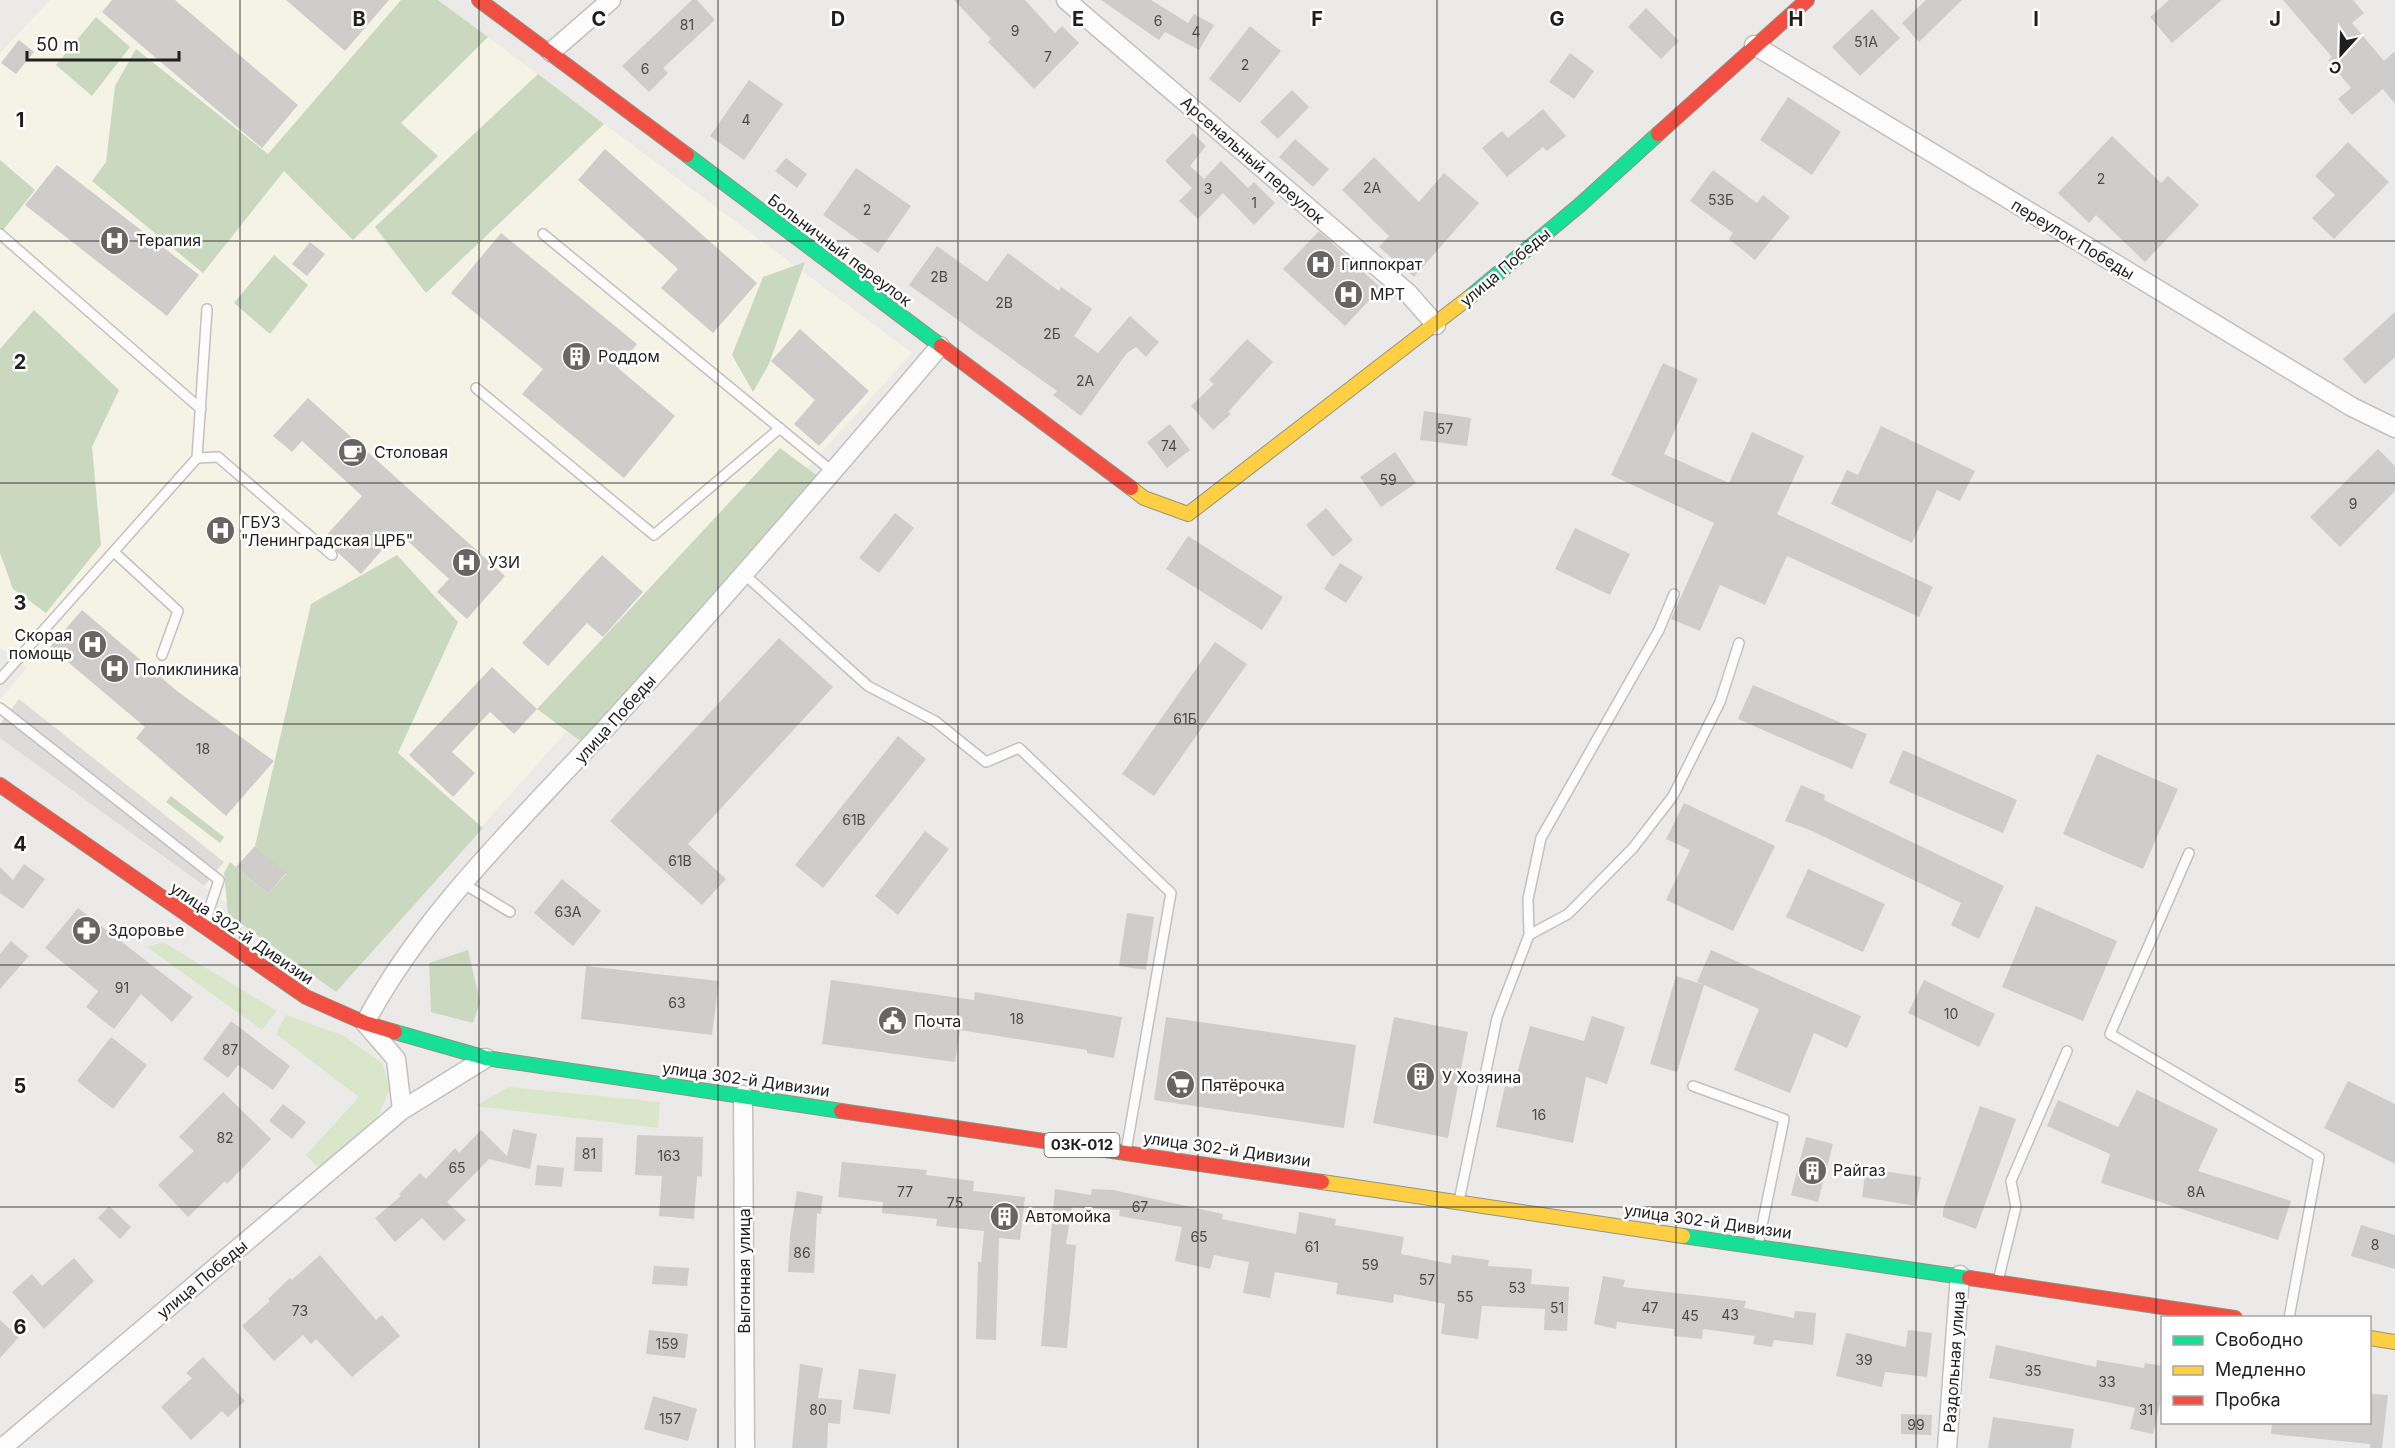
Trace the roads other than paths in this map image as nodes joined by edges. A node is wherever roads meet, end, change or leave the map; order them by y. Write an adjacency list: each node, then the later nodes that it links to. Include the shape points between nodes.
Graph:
1 (479, 0): 6 (main road, Больничный переулок)
2 (611, 0): 6 (street)
3 (1066, 0): 10 (street, Арсенальный переулок, via 1399,285)
4 (1807, 0): 5 (main road, улица Победы)
5 (1754, 45): 10 (main road, улица Победы, via 1581,204); 15 (street, переулок Победы, via 2352,407)
6 (551, 51): 11 (main road, Больничный переулок)
7 (0, 234): 13 (lane)
8 (543, 234): 14 (lane)
9 (207, 309): 13 (lane)
10 (1436, 325): 18 (main road, улица Победы)
11 (940, 346): 17 (street, улица Победы); 18 (main road, Больничный переулок, via 1144,498)
12 (476, 388): 14 (lane, via 654,535)
13 (201, 409): 16 (lane)
14 (780, 428): 17 (lane)
15 (2395, 428)
16 (197, 458): 19 (lane); 20 (lane, via 218,457)
17 (833, 472): 21 (street, улица Победы)
18 (1188, 514)
19 (114, 552): 24 (lane, via 178,611); 25 (lane)
20 (332, 555)
21 (745, 575): 29 (street, улица Победы); 39 (lane, via 868,686 935,721 986,762 1018,748 1171,893)
22 (1674, 594): 32 (lane, via 1659,630 1541,838 1528,899)
23 (1738, 643): 32 (lane, via 1720,702 1673,796 1633,848 1568,914)
24 (162, 656)
25 (0, 679)
26 (0, 708): 31 (lane, via 219,880)
27 (0, 785): 31 (main road, улица 302-й Дивизии / 03К-012)
28 (2189, 853): 45 (lane, via 2110,1034 2319,1157)
29 (464, 884): 30 (lane); 33 (street, улица Победы, via 433,917)
30 (510, 912)
31 (203, 928): 33 (main road, улица 302-й Дивизии / 03К-012, via 306,997)
32 (1529, 935): 40 (lane, via 1497,1018)
33 (365, 1023): 35 (main road, улица 302-й Дивизии / 03К-012); 38 (street, via 396,1059)
34 (2067, 1051): 43 (lane, via 2011,1181 2016,1207)
35 (486, 1058): 37 (main road, улица 302-й Дивизии / 03К-012); 38 (street, улица Победы)
36 (1693, 1086): 41 (lane, via 1784,1119)
37 (744, 1095): 39 (main road, улица 302-й Дивизии / 03К-012); 49 (street, Выгонная улица)
38 (402, 1110): 48 (street, улица Победы)
39 (1126, 1151): 40 (main road, улица 302-й Дивизии / 03К-012)
40 (1459, 1201): 41 (main road, улица 302-й Дивизии / 03К-012)
41 (1758, 1245): 42 (main road, улица 302-й Дивизии / 03К-012)
42 (1960, 1275): 43 (main road, улица 302-й Дивизии / 03К-012); 50 (street, Раздольная улица)
43 (1998, 1281): 44 (main road, улица 302-й Дивизии / 03К-012)
44 (2228, 1316)
45 (2289, 1316)
46 (2371, 1338): 47 (main road)
47 (2395, 1342)
48 (2, 1448)
49 (745, 1448)
50 (1947, 1448)

